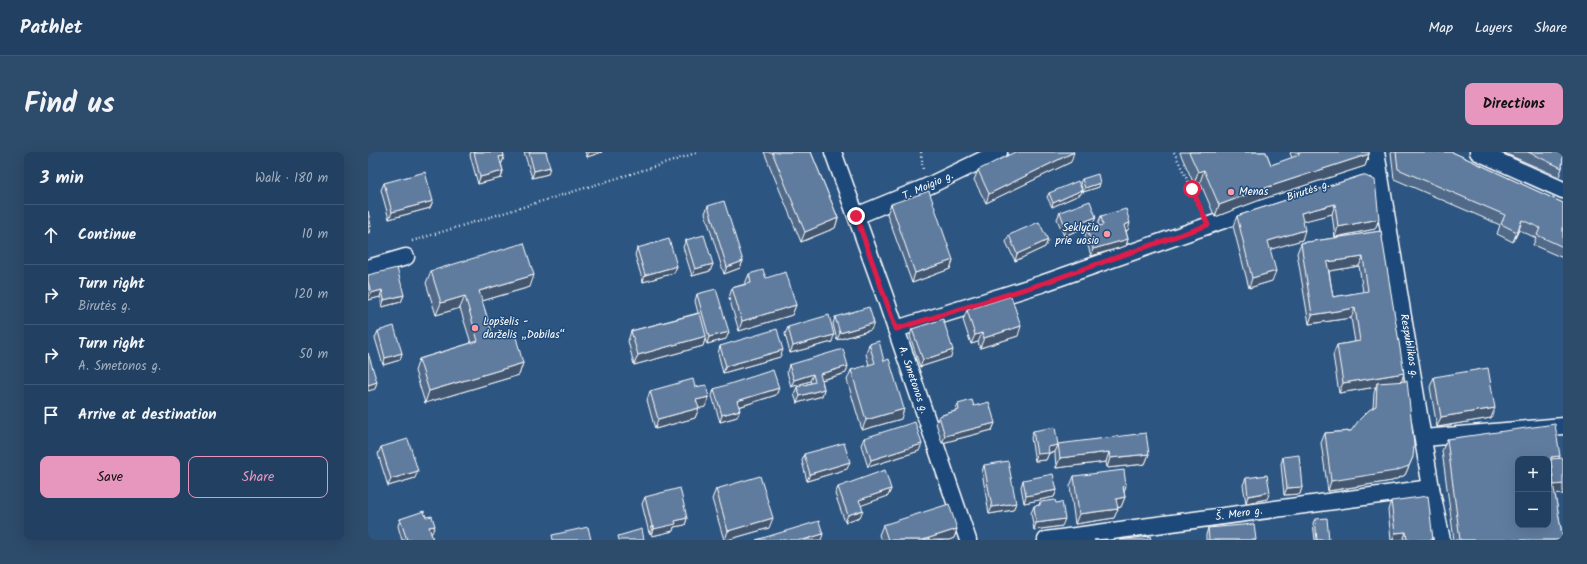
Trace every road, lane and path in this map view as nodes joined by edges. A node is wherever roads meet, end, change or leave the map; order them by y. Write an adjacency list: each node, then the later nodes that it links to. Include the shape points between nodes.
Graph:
1 (698, 152): 10 (path)
2 (833, 152): 8 (street, A. Smetonos g.)
3 (999, 152): 8 (street, T. Moigio g., via 924,188)
4 (1174, 152): 9 (path)
5 (1478, 152): 7 (street)
6 (1377, 159): 9 (street, Birutės g.); 14 (street, Respublikos g.)
7 (1563, 190)
8 (856, 216): 12 (street, A. Smetonos g.)
9 (1206, 226): 12 (street, Birutės g., via 1041,284)
10 (406, 250): 11 (street)
11 (368, 268)
12 (896, 329): 16 (street, A. Smetonos g.)
13 (1563, 426): 14 (street)
14 (1424, 438): 15 (street, Respublikos g.)
15 (1432, 488): 17 (street, Š. Mero g.); 18 (street, Respublikos g.)
16 (968, 540)
17 (1046, 540)
18 (1442, 540)

